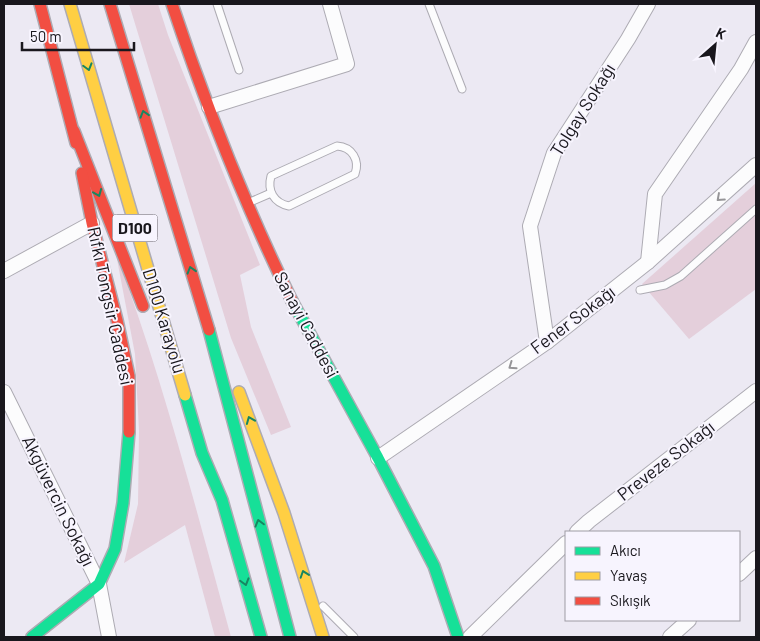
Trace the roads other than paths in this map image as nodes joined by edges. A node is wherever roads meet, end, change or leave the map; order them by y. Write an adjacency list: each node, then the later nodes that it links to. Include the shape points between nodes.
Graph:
1 (40, 4): 13 (main road, Rıfkı Tongsir Caddesi)
2 (70, 4): 28 (main road, D100 Karayolu / D100, one-way to 28)
3 (110, 4): 23 (main road, D100, one-way to 3)
4 (172, 4): 12 (main road, Sanayi Caddesi)
5 (217, 4): 10 (lane)
6 (330, 4): 12 (street, via 347,64)
7 (429, 4): 11 (lane)
8 (648, 4): 25 (street, Tolgay Sokağı, via 554,153 530,226)
9 (756, 42): 19 (street, via 655,194)
10 (239, 70)
11 (462, 89)
12 (209, 106): 16 (main road, Sanayi Caddesi)
13 (74, 131): 18 (main road, Rıfkı Tongsir Caddesi); 22 (main road, one-way to 22)
14 (756, 165): 19 (street, Fener Sokağı, one-way to 19)
15 (271, 193): 15 (lane, via 278,202 289,206 355,174 354,155 346,148 336,146 271,176); 16 (lane)
16 (247, 204): 29 (main road, Sanayi Caddesi, via 293,304)
17 (756, 209): 21 (lane, via 681,276 665,285)
18 (92, 223): 20 (street); 35 (main road, Rıfkı Tongsir Caddesi, via 129,376 130,419 116,549)
19 (648, 262): 25 (street, Fener Sokağı)
20 (4, 271)
21 (640, 290)
22 (147, 315)
23 (205, 316): 36 (main road, one-way to 23, via 261,448); 41 (main road, D100, one-way to 23)
24 (154, 333): 28 (main road)
25 (547, 342): 29 (street, Fener Sokağı, one-way to 29)
26 (756, 391): 30 (street, Preveze Sokağı)
27 (4, 392): 35 (street, Akgüvercin Sokağı)
28 (202, 453): 31 (main road); 40 (main road, D100 Karayolu / D100, one-way to 40, via 222,500)
29 (378, 458): 44 (main road, Sanayi Caddesi, via 434,566)
30 (579, 531)
31 (220, 535)
32 (565, 544): 45 (street)
33 (756, 558): 34 (street)
34 (740, 573)
35 (98, 584): 38 (main road, Rıfkı Tongsir Caddesi); 39 (street, Akgüvercin Sokağı)
36 (311, 594): 42 (main road); 43 (lane)
37 (688, 621): 46 (street)
38 (32, 637)
39 (109, 637)
40 (261, 637)
41 (290, 637)
42 (323, 637)
43 (354, 637)
44 (458, 637)
45 (470, 637)
46 (670, 637)

